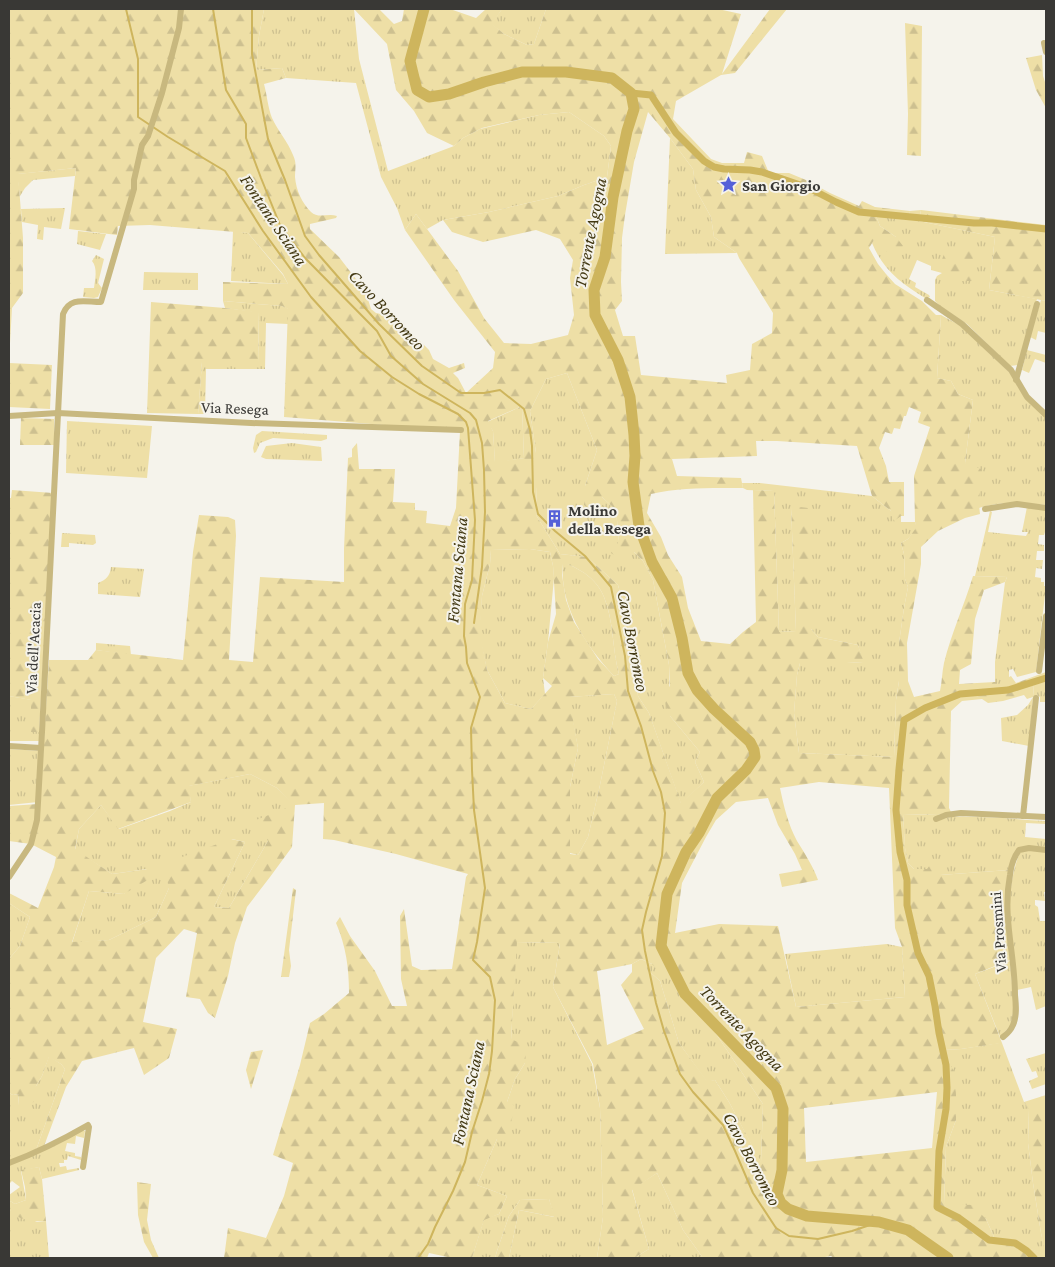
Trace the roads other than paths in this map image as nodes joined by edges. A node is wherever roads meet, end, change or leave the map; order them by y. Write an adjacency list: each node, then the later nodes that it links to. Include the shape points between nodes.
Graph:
1 (181, 9): 7 (street, Via dell'Acacia, via 162,94 142,145 134,189 101,302 75,302 69,304 63,314)
2 (1044, 43): 3 (street)
3 (1046, 52)
4 (927, 300): 6 (street, via 962,324 1011,370)
5 (1037, 304): 6 (street)
6 (1016, 380): 8 (street, via 1027,397)
7 (58, 413): 9 (street, Via Resega); 10 (street, Via Resega); 17 (street, Via dell'Acacia)
8 (1046, 415)
9 (9, 416)
10 (461, 430)
11 (985, 508): 12 (street, via 1017,504)
12 (1046, 508)
13 (1046, 616): 14 (street)
14 (1038, 671)
15 (1036, 698): 18 (street)
16 (9, 746): 17 (street)
17 (41, 748): 22 (street, Via dell'Acacia, via 37,820 31,844)
18 (1023, 816): 19 (street); 20 (street, via 960,813)
19 (1046, 817)
20 (936, 819)
21 (1046, 850): 23 (street, Via Prosmini, via 1018,850 1012,863 1007,895 1015,1020)
22 (9, 877)
23 (1003, 1037)
24 (9, 1163): 25 (street, via 88,1125)
25 (83, 1167)

